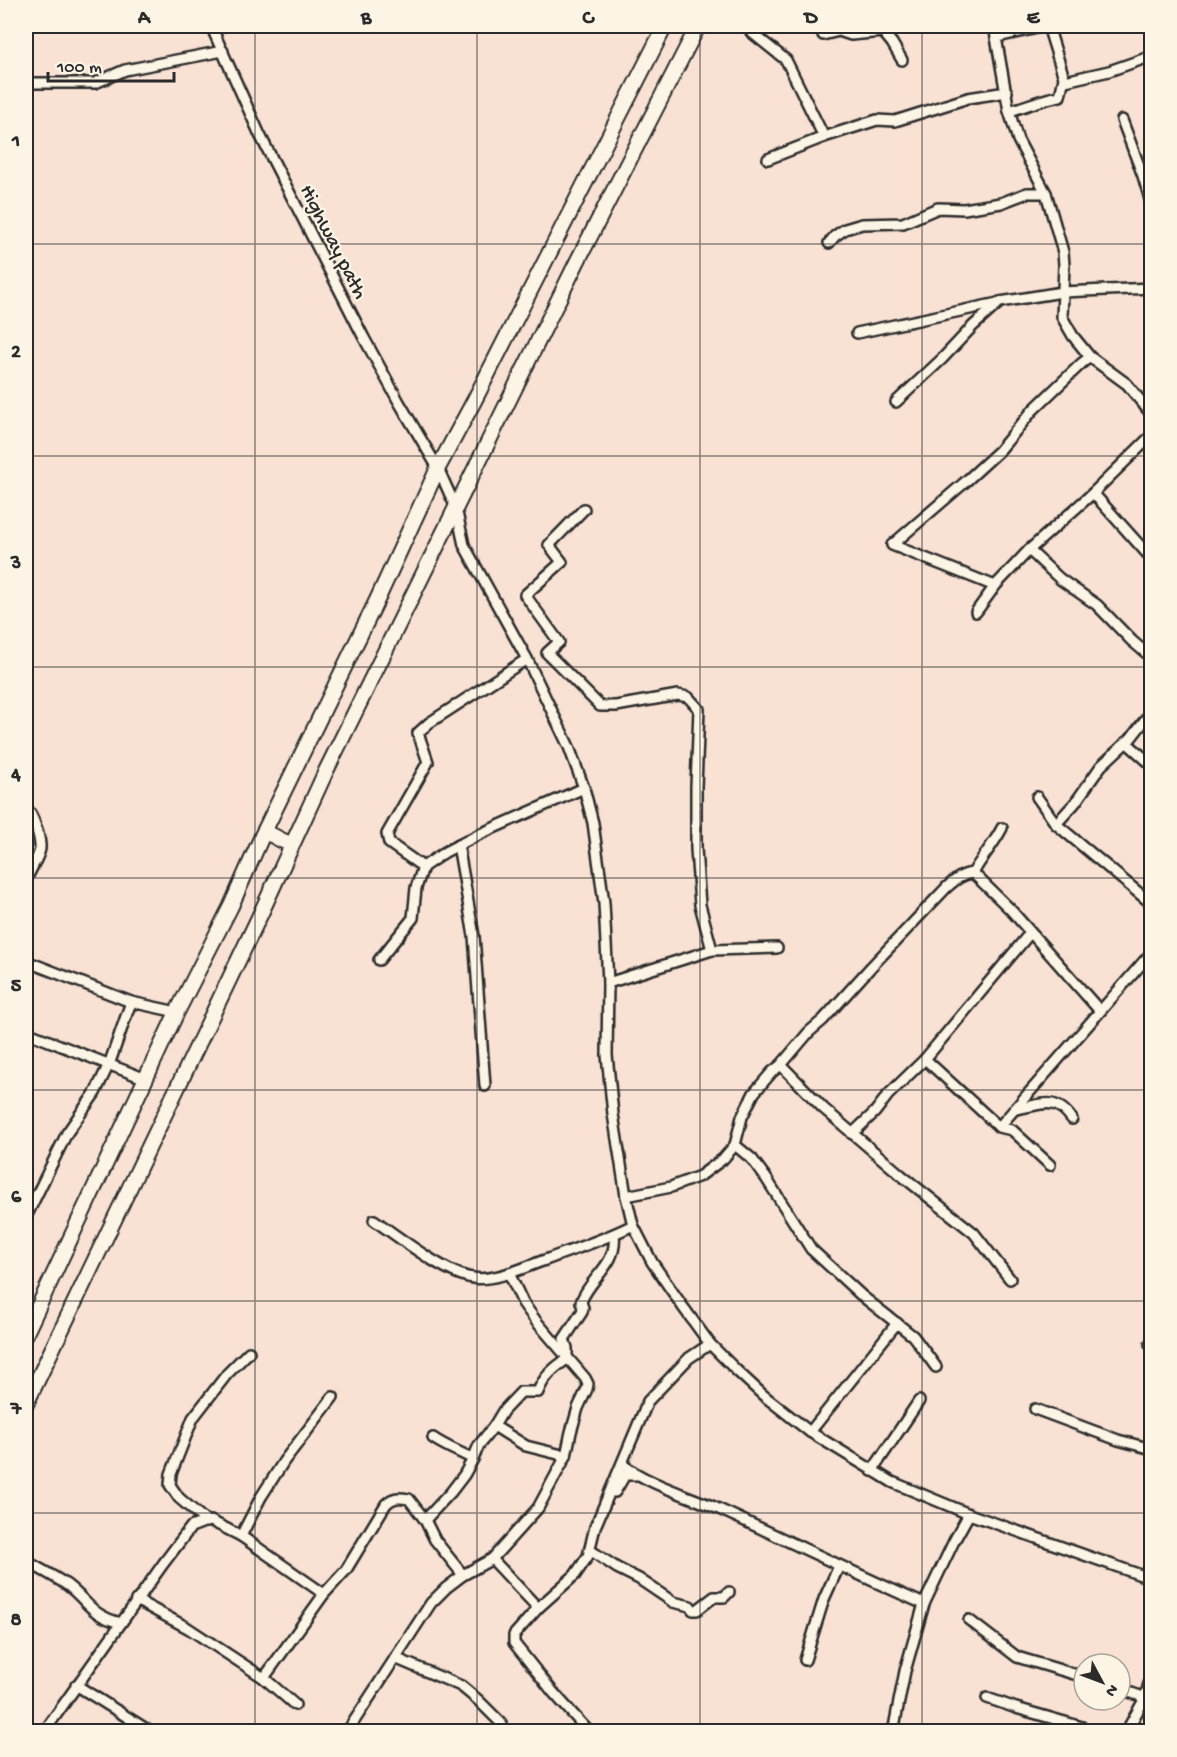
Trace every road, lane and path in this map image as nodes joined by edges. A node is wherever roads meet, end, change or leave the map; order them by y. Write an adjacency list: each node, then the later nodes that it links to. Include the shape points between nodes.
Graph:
1 (224, 26): 7 (street)
2 (665, 26): 33 (highway)
3 (698, 26): 35 (highway)
4 (748, 26): 19 (street, via 786,60)
5 (994, 26): 10 (street)
6 (1047, 26): 10 (street); 14 (street)
7 (212, 27): 11 (street, Highway path)
8 (883, 29): 9 (street, via 851,35 839,31); 13 (street)
9 (823, 34)
10 (997, 37): 16 (street)
11 (223, 51): 15 (street, via 125,70 95,83); 33 (street, Highway path, via 260,135 364,338)
12 (1152, 56): 14 (street)
13 (902, 60)
14 (1065, 81): 17 (street, via 1064,78 1060,96)
15 (26, 83)
16 (1007, 92): 17 (street); 19 (street, via 968,98 895,121 877,120)
17 (1009, 111): 22 (street, via 1018,140)
18 (1122, 120): 21 (street)
19 (824, 137): 20 (street)
20 (768, 159)
21 (1149, 189): 23 (street)
22 (1046, 193): 24 (street, via 1027,193 1001,203 964,209 938,208 903,223 862,224 845,229); 26 (street, via 1063,252)
23 (1152, 206)
24 (829, 243)
25 (1152, 288): 26 (street)
26 (1062, 292): 27 (street); 29 (street, via 1062,317)
27 (1000, 302): 28 (street); 30 (street)
28 (857, 333)
29 (1090, 357): 31 (street, via 1127,384); 39 (street, via 1033,410 990,459 892,545)
30 (896, 402)
31 (1152, 415)
32 (1152, 435): 34 (street)
33 (438, 468): 35 (street, Highway path); 51 (highway)
34 (1093, 493): 37 (street); 38 (street)
35 (456, 508): 42 (street, Highway path, via 464,545); 52 (highway)
36 (584, 508): 60 (street, via 549,545 562,562 525,595 559,642 547,652 600,706 678,695 688,697 699,709 696,849 700,905)
37 (1029, 550): 39 (street); 41 (street, via 1060,579 1097,605)
38 (1152, 559)
39 (995, 586): 40 (street)
40 (976, 612)
41 (1152, 658)
42 (527, 659): 46 (street, Highway path); 54 (street, via 418,733 428,762 387,834 389,843)
43 (1152, 711): 44 (street)
44 (1126, 742): 45 (street); 49 (street, via 1101,766)
45 (1152, 765)
46 (584, 788): 53 (street); 64 (street, Highway path, via 604,903)
47 (1037, 797): 49 (street)
48 (26, 808): 56 (street, via 36,827 40,849)
49 (1056, 824): 57 (street)
50 (1002, 828): 55 (street)
51 (262, 836): 52 (highway, via 264,832 270,833); 67 (highway)
52 (292, 844): 95 (highway)
53 (458, 845): 54 (street); 73 (street, via 474,936)
54 (423, 867): 62 (street, via 413,918)
55 (973, 873): 58 (street); 71 (street, via 966,873 947,887)
56 (26, 880)
57 (1152, 904)
58 (1030, 933): 66 (street); 69 (street)
59 (777, 948): 60 (street)
60 (712, 950): 64 (street)
61 (1152, 952): 66 (street)
62 (379, 960)
63 (26, 961): 65 (street)
64 (608, 983): 80 (street, Highway path, via 607,1055)
65 (131, 1002): 67 (street); 70 (street)
66 (1101, 1011): 74 (street)
67 (177, 1012): 72 (highway)
68 (26, 1032): 70 (street)
69 (925, 1059): 76 (street); 77 (street)
70 (109, 1064): 72 (street); 81 (street, via 95,1093 67,1133)
71 (782, 1065): 77 (street); 78 (street, via 771,1072 754,1094 741,1117)
72 (146, 1079): 88 (highway)
73 (485, 1086)
74 (1015, 1109): 75 (street, via 1050,1102); 76 (street)
75 (1072, 1119)
76 (999, 1127): 79 (street, via 1012,1130)
77 (852, 1134): 86 (street, via 974,1233)
78 (735, 1145): 80 (street, via 700,1176 671,1187); 87 (street, via 766,1178 812,1250)
79 (1050, 1165)
80 (626, 1196): 83 (street, Highway path)
81 (26, 1217)
82 (374, 1220): 85 (street, via 457,1274 473,1279)
83 (633, 1225): 84 (street); 89 (street, Highway path, via 652,1262)
84 (614, 1235): 85 (street); 91 (street, via 611,1256 584,1293 582,1312 564,1339)
85 (509, 1273): 91 (street, via 523,1303)
86 (1010, 1279)
87 (897, 1323): 92 (street, via 921,1345); 98 (street)
88 (26, 1333)
89 (710, 1344): 98 (street, Highway path, via 763,1395); 103 (street, via 689,1358 648,1401)
90 (249, 1352): 108 (street, via 193,1418 171,1474 170,1485 179,1498)
91 (567, 1359): 97 (street, via 545,1377 538,1392 521,1392); 101 (street, via 588,1384)
92 (936, 1367)
93 (333, 1397): 110 (street, via 261,1497)
94 (919, 1401): 104 (street)
95 (26, 1404)
96 (1035, 1408): 100 (street)
97 (494, 1426): 101 (street, via 526,1446); 102 (street)
98 (810, 1432): 104 (street, Highway path)
99 (433, 1438): 102 (street)
100 (1152, 1449)
101 (566, 1456): 112 (street, via 537,1508)
102 (473, 1459): 107 (street, via 452,1492)
103 (622, 1464): 105 (street); 109 (street)
104 (872, 1471): 106 (street, Highway path)
105 (636, 1475): 109 (street, via 625,1476); 114 (street, via 793,1542)
106 (969, 1514): 116 (street, Highway path); 120 (street)
107 (425, 1520): 115 (street, via 435,1540); 118 (street, via 409,1499 391,1499 346,1570)
108 (207, 1522): 110 (street); 119 (street, via 191,1527)
109 (595, 1527): 111 (street)
110 (241, 1536): 118 (street)
111 (590, 1550): 117 (street, via 673,1602 693,1610); 121 (street, via 575,1575)
112 (492, 1559): 115 (street); 121 (street)
113 (26, 1561): 123 (street, via 69,1587 102,1617)
114 (839, 1566): 120 (street); 125 (street)
115 (463, 1575): 124 (street, via 431,1603)
116 (1152, 1579)
117 (729, 1592)
118 (324, 1594): 128 (street)
119 (136, 1600): 123 (street); 128 (street, via 188,1628)
120 (924, 1604): 139 (street)
121 (538, 1608): 138 (street, via 514,1635 514,1643)
122 (969, 1620): 126 (street, via 1017,1657)
123 (121, 1623): 129 (street)
124 (395, 1658): 134 (street, via 461,1686); 137 (street)
125 (805, 1660)
126 (1072, 1673)
127 (1152, 1673): 132 (street)
128 (264, 1678): 133 (street)
129 (76, 1684): 135 (street); 136 (street)
130 (1132, 1693): 132 (street)
131 (987, 1698): 140 (street)
132 (1148, 1699): 141 (street)
133 (295, 1705)
134 (501, 1724)
135 (44, 1731)
136 (151, 1731)
137 (347, 1731)
138 (589, 1731)
139 (893, 1731)
140 (1089, 1731)
141 (1126, 1731)

